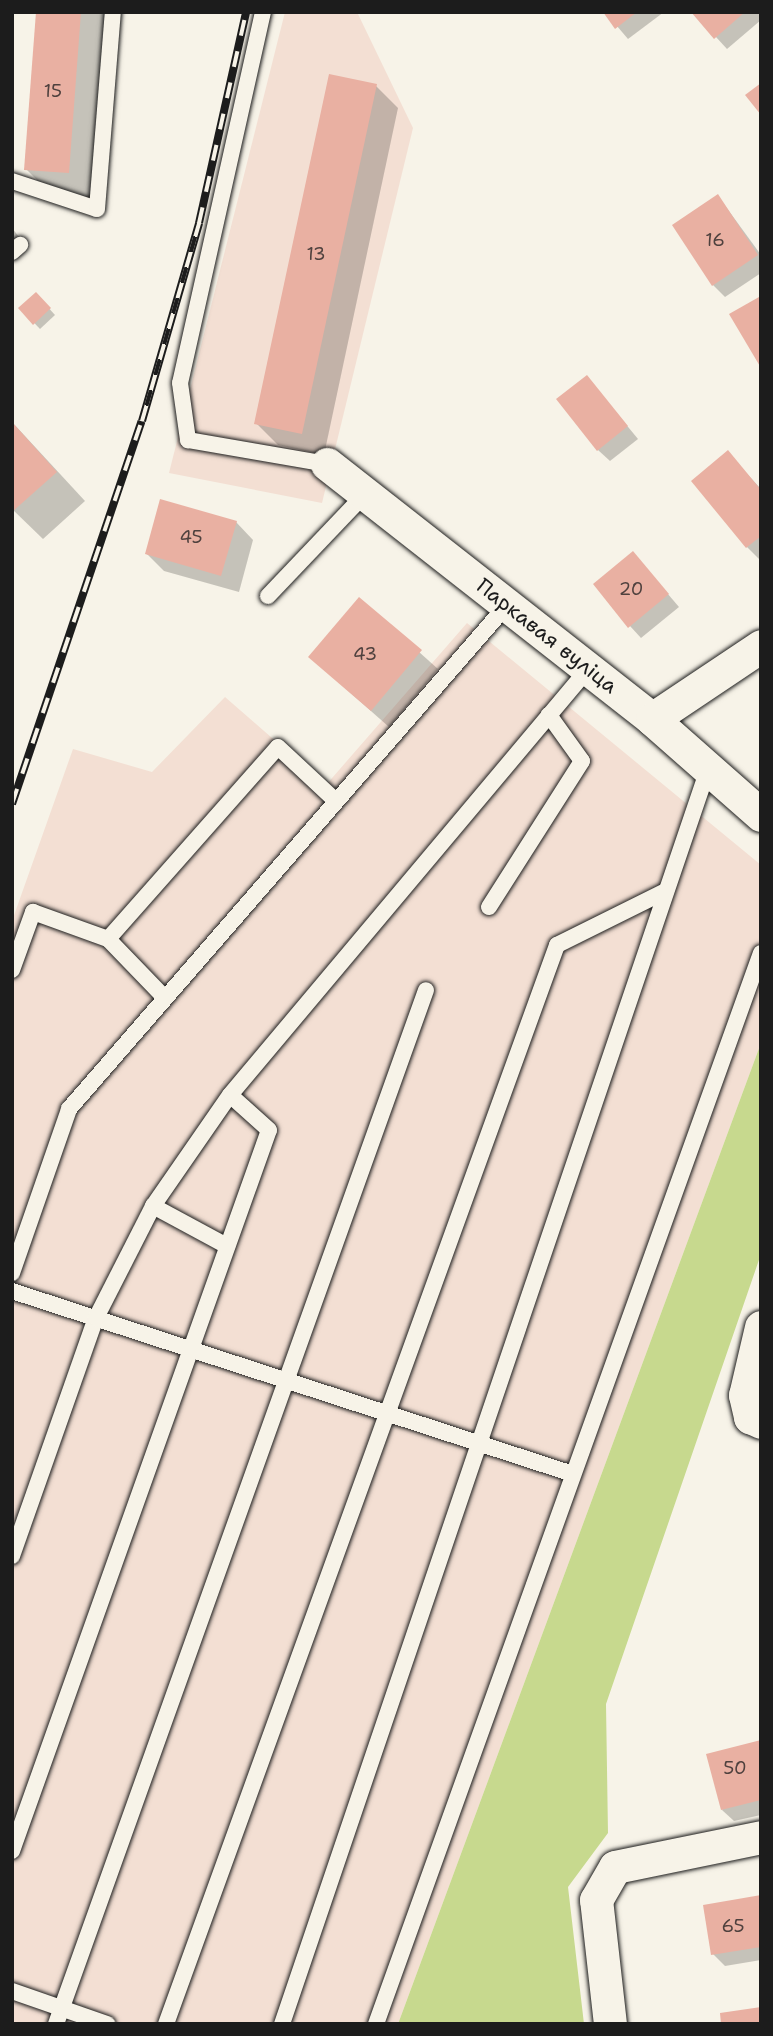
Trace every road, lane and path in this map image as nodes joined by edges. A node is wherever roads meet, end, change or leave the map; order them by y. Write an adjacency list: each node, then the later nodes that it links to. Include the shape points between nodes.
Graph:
1 (113, 12): 3 (lane, via 97,209)
2 (263, 12): 4 (lane, via 180,383 188,440)
3 (12, 181)
4 (327, 464): 5 (street, Паркавая вуліца)
5 (365, 494): 6 (lane); 7 (street, Паркавая вуліца)
6 (268, 596)
7 (507, 605): 9 (street, Паркавая вуліца); 13 (lane)
8 (761, 646): 11 (street)
9 (588, 669): 10 (lane); 11 (street, Паркавая вуліца)
10 (549, 715): 16 (lane, via 582,761); 22 (lane)
11 (652, 719): 12 (street, Паркавая вуліца)
12 (708, 769): 14 (street, Паркавая вуліца); 15 (lane)
13 (336, 801): 17 (lane, via 278,747); 21 (lane)
14 (761, 816)
15 (666, 891): 32 (lane, via 557,945); 33 (lane)
16 (489, 907)
17 (108, 939): 19 (lane, via 33,912); 21 (lane)
18 (761, 953): 34 (lane)
19 (12, 970)
20 (426, 990): 30 (lane)
21 (165, 998): 25 (lane, via 69,1109)
22 (230, 1095): 23 (lane); 24 (lane, via 269,1130)
23 (153, 1206): 24 (lane); 27 (lane)
24 (227, 1247): 29 (lane)
25 (12, 1273)
26 (12, 1291): 27 (lane)
27 (96, 1318): 29 (lane); 35 (lane)
28 (761, 1327): 31 (street)
29 (191, 1349): 30 (lane); 37 (lane)
30 (286, 1380): 32 (lane); 39 (lane)
31 (753, 1409)
32 (387, 1413): 33 (lane); 41 (lane)
33 (479, 1443): 34 (lane); 42 (lane)
34 (573, 1474): 43 (lane)
35 (12, 1556)
36 (761, 1837): 44 (street, via 615,1867 596,1900)
37 (12, 1851)
38 (12, 1992): 39 (lane)
39 (58, 2016): 40 (lane)
40 (107, 2024)
41 (166, 2024)
42 (282, 2024)
43 (376, 2024)
44 (610, 2024)

